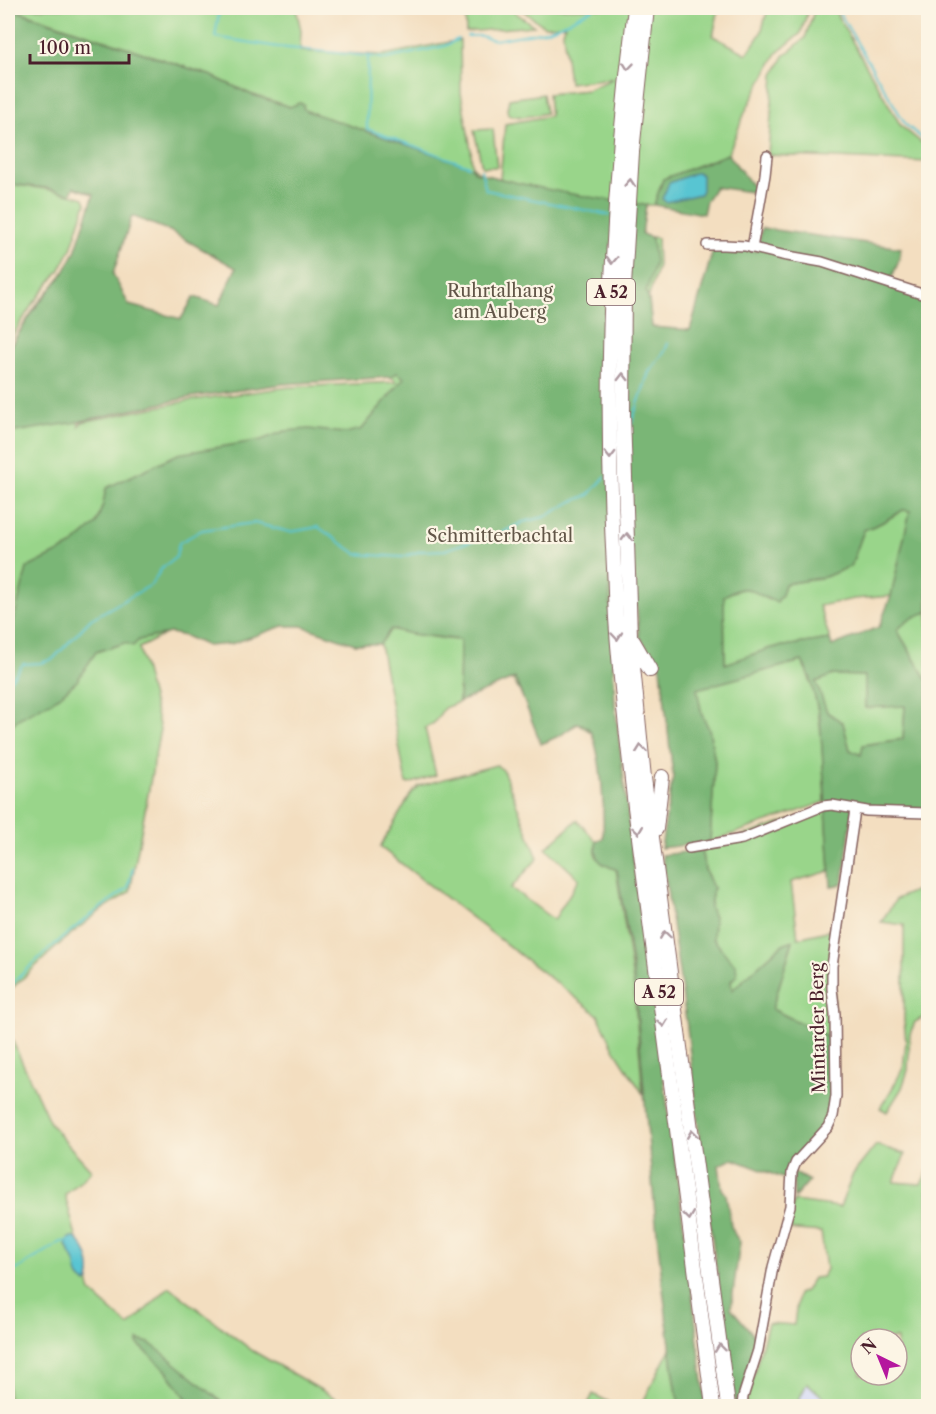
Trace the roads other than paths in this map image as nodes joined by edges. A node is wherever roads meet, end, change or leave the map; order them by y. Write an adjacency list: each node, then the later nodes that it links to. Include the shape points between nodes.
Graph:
1 (635, 8): 7 (highway, A 52, one-way to 7, via 619,150 611,294 609,436)
2 (647, 8): 7 (highway, A 52, one-way to 2, via 624,286 632,152)
3 (767, 156): 5 (street)
4 (707, 245): 5 (street)
5 (752, 248): 6 (street, via 834,265)
6 (928, 296)
7 (621, 576): 8 (highway, A 52); 15 (highway, A 52, one-way to 15, via 616,615 635,807)
8 (630, 636): 9 (highway); 14 (highway, A 52, one-way to 8)
9 (650, 670)
10 (662, 777): 14 (highway)
11 (855, 810): 12 (street); 13 (street, via 822,806 742,839); 17 (street, Mintarder Berg, via 832,966 836,1096 833,1116 792,1172 790,1206)
12 (926, 813)
13 (689, 848)
14 (653, 849): 16 (highway, A 52, one-way to 14)
15 (713, 1407)
16 (728, 1407)
17 (742, 1407)

